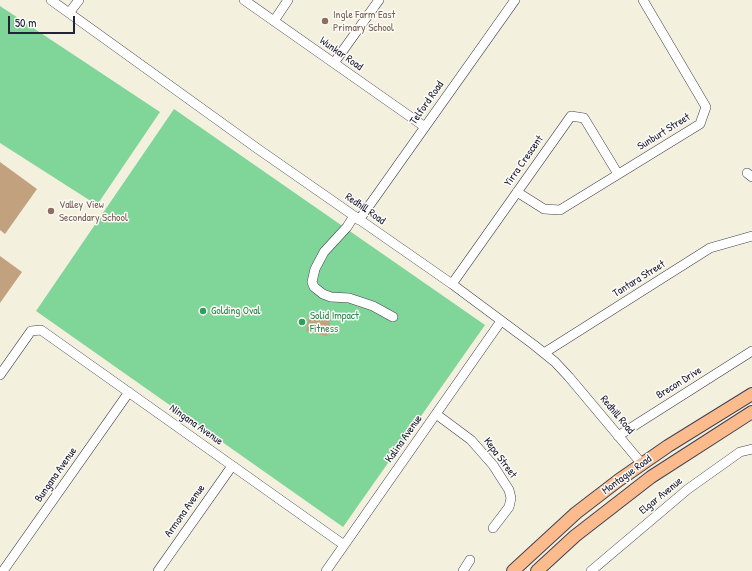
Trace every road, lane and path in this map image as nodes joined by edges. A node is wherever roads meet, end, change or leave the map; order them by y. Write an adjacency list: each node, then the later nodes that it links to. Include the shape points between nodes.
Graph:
1 (51, 0): 8 (street, Redhill Road)
2 (79, 0): 8 (street)
3 (244, 0): 9 (street, Wunkar Road)
4 (288, 0): 9 (street)
5 (379, 0): 10 (street)
6 (515, 0): 11 (street, Telford Road)
7 (643, 0): 12 (street, Sunburt Street, via 706,107 700,124)
8 (69, 13): 14 (street, Redhill Road)
9 (274, 21): 10 (street, Wunkar Road)
10 (334, 63): 11 (street, Wunkar Road)
11 (425, 127): 14 (street, Telford Road)
12 (618, 174): 13 (street, Sunburt Street, via 560,210 544,209); 13 (street, Yirra Crescent, via 584,118 571,116)
13 (517, 192): 16 (street, Yirra Crescent)
14 (356, 218): 16 (street, Redhill Road); 17 (street, Telford Road, via 324,252 314,269 312,282 323,294 349,298 373,306)
15 (752, 236): 20 (street, Tantara Street, via 710,248)
16 (452, 284): 18 (street, Redhill Road)
17 (393, 317)
18 (501, 321): 20 (street, Redhill Road); 26 (street, Kalina Avenue)
19 (752, 351): 27 (street, Brecon Drive)
20 (544, 353): 27 (street, Redhill Road, via 569,377)
21 (3, 362): 22 (street); 23 (street, Ningana Avenue, via 31,331 41,330)
22 (0, 374)
23 (129, 392): 30 (street, Ningana Avenue); 35 (street, Bungana Avenue)
24 (752, 394): 29 (main road, Montague Road)
25 (752, 412): 31 (main road, Montague Road)
26 (436, 414): 32 (street, Kepa Street, via 471,440 493,465 509,490 509,507); 33 (street, Kalina Avenue)
27 (618, 436): 29 (street, Redhill Road)
28 (752, 449): 41 (street, Elgar Avenue, via 740,452 688,488)
29 (642, 464): 31 (main road); 39 (main road, Montague Road, via 576,514)
30 (232, 466): 33 (street, Ningana Avenue); 36 (street, Armona Avenue)
31 (651, 477): 40 (main road, Montague Road, via 575,536)
32 (493, 528)
33 (344, 545): 37 (street, Kalina Avenue)
34 (470, 560): 38 (street)
35 (2, 571)
36 (158, 571)
37 (326, 571)
38 (463, 571)
39 (513, 571)
40 (537, 571)
41 (591, 571)

